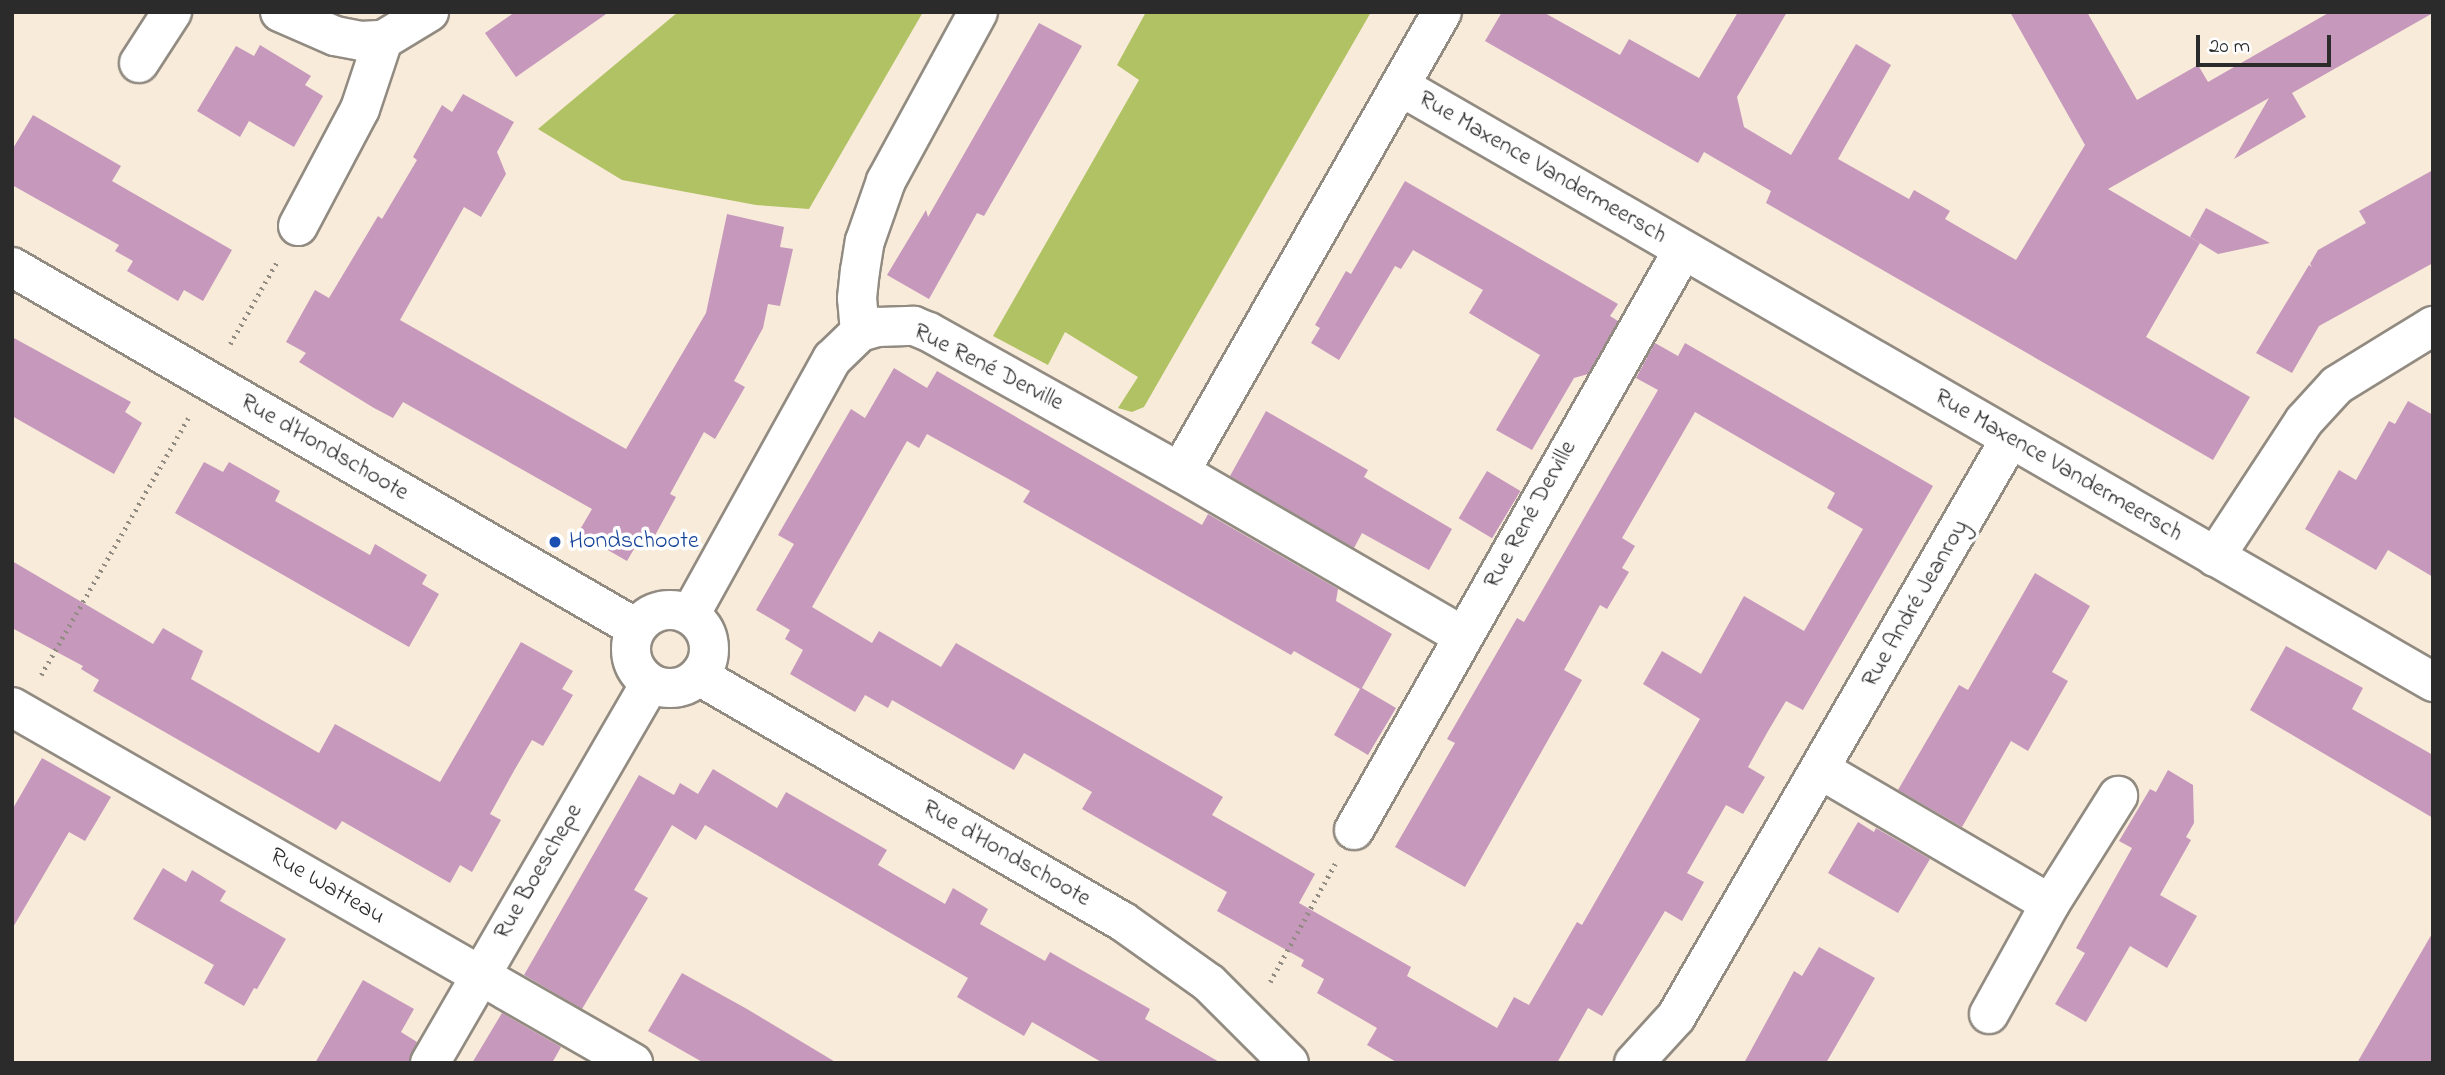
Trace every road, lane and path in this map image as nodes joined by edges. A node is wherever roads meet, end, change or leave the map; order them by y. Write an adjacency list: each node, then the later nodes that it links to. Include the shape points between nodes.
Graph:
1 (172, 12): 7 (street)
2 (281, 12): 6 (street, via 335,36)
3 (429, 12): 6 (street)
4 (978, 12): 13 (street, via 886,181 860,271)
5 (1441, 12): 8 (street)
6 (383, 40): 9 (street, via 360,110)
7 (139, 63)
8 (1400, 86): 10 (street, Rue Maxence Vandermeersch); 17 (street)
9 (298, 226): 14 (path)
10 (1683, 250): 15 (street, Rue Maxence Vandermeersch); 16 (street, Rue Maxence Vandermeersch)
11 (12, 267): 14 (street, Rue d'Hondschoote)
12 (2433, 326): 18 (street, via 2337,385 2304,421)
13 (860, 332): 17 (street, Rue René Derville, via 897,325 929,332); 19 (street, via 832,359)
14 (209, 382): 20 (street, Rue d'Hondschoote); 25 (path)
15 (1598, 394): 21 (street, Rue René Derville)
16 (2010, 439): 18 (street, Rue Maxence Vandermeersch); 26 (street, Rue André Jeanroy)
17 (1181, 472): 21 (street, Rue René Derville)
18 (2215, 557): 23 (street, Rue Maxence Vandermeersch)
19 (690, 615): 20 (street, via 664,610); 22 (street, via 709,640 709,659)
20 (636, 628): 24 (street, via 630,647 632,660)
21 (1463, 635): 28 (street, Rue René Derville)
22 (699, 676): 24 (street, via 678,688); 32 (street, Rue d'Hondschoote, via 1122,921 1209,984)
23 (2433, 682)
24 (650, 683): 30 (street, Rue Boeschepe)
25 (15, 715): 30 (street, Rue Watteau)
26 (1821, 770): 29 (street); 33 (street, Rue André Jeanroy)
27 (2118, 796): 29 (street)
28 (1354, 830): 32 (path)
29 (2050, 904): 31 (street)
30 (480, 974): 34 (street, Rue Boeschepe); 35 (street, Rue Watteau)
31 (1989, 1014)
32 (1249, 1020): 36 (street, Rue d'Hondschoote)
33 (1649, 1059)
34 (430, 1063)
35 (633, 1063)
36 (1289, 1063)

